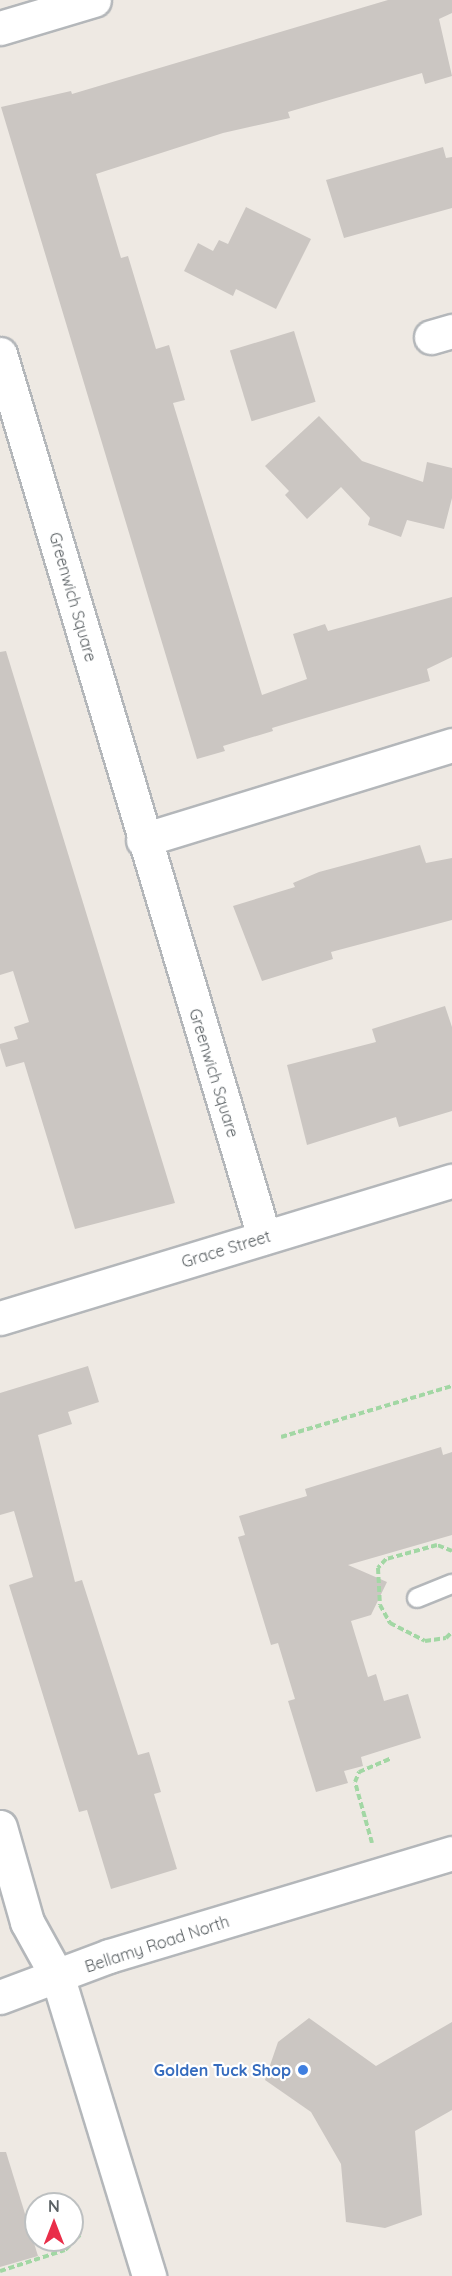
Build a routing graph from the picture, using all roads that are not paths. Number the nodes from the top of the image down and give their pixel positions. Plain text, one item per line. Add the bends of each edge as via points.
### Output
1 (94, 0) edge
2 (0, 28) edge
3 (0, 354) edge
4 (452, 745) edge
5 (143, 840) junction
6 (452, 1181) edge
7 (264, 1237) junction
8 (0, 1318) edge
9 (452, 1584) edge
10 (417, 1598) dead end
11 (0, 1827) edge
12 (452, 1853) edge
13 (58, 1978) junction
14 (0, 1997) edge
15 (149, 2276) edge

1 - 2 street
3 - 5 street, Greenwich Square
4 - 5 street
5 - 7 street, Greenwich Square
6 - 7 street, Grace Street
7 - 8 street, Grace Street
9 - 10 lane
11 - 13 street via 27,1922
12 - 13 street, Bellamy Road North via 109,1956
13 - 14 street, Bellamy Road North
13 - 15 street

